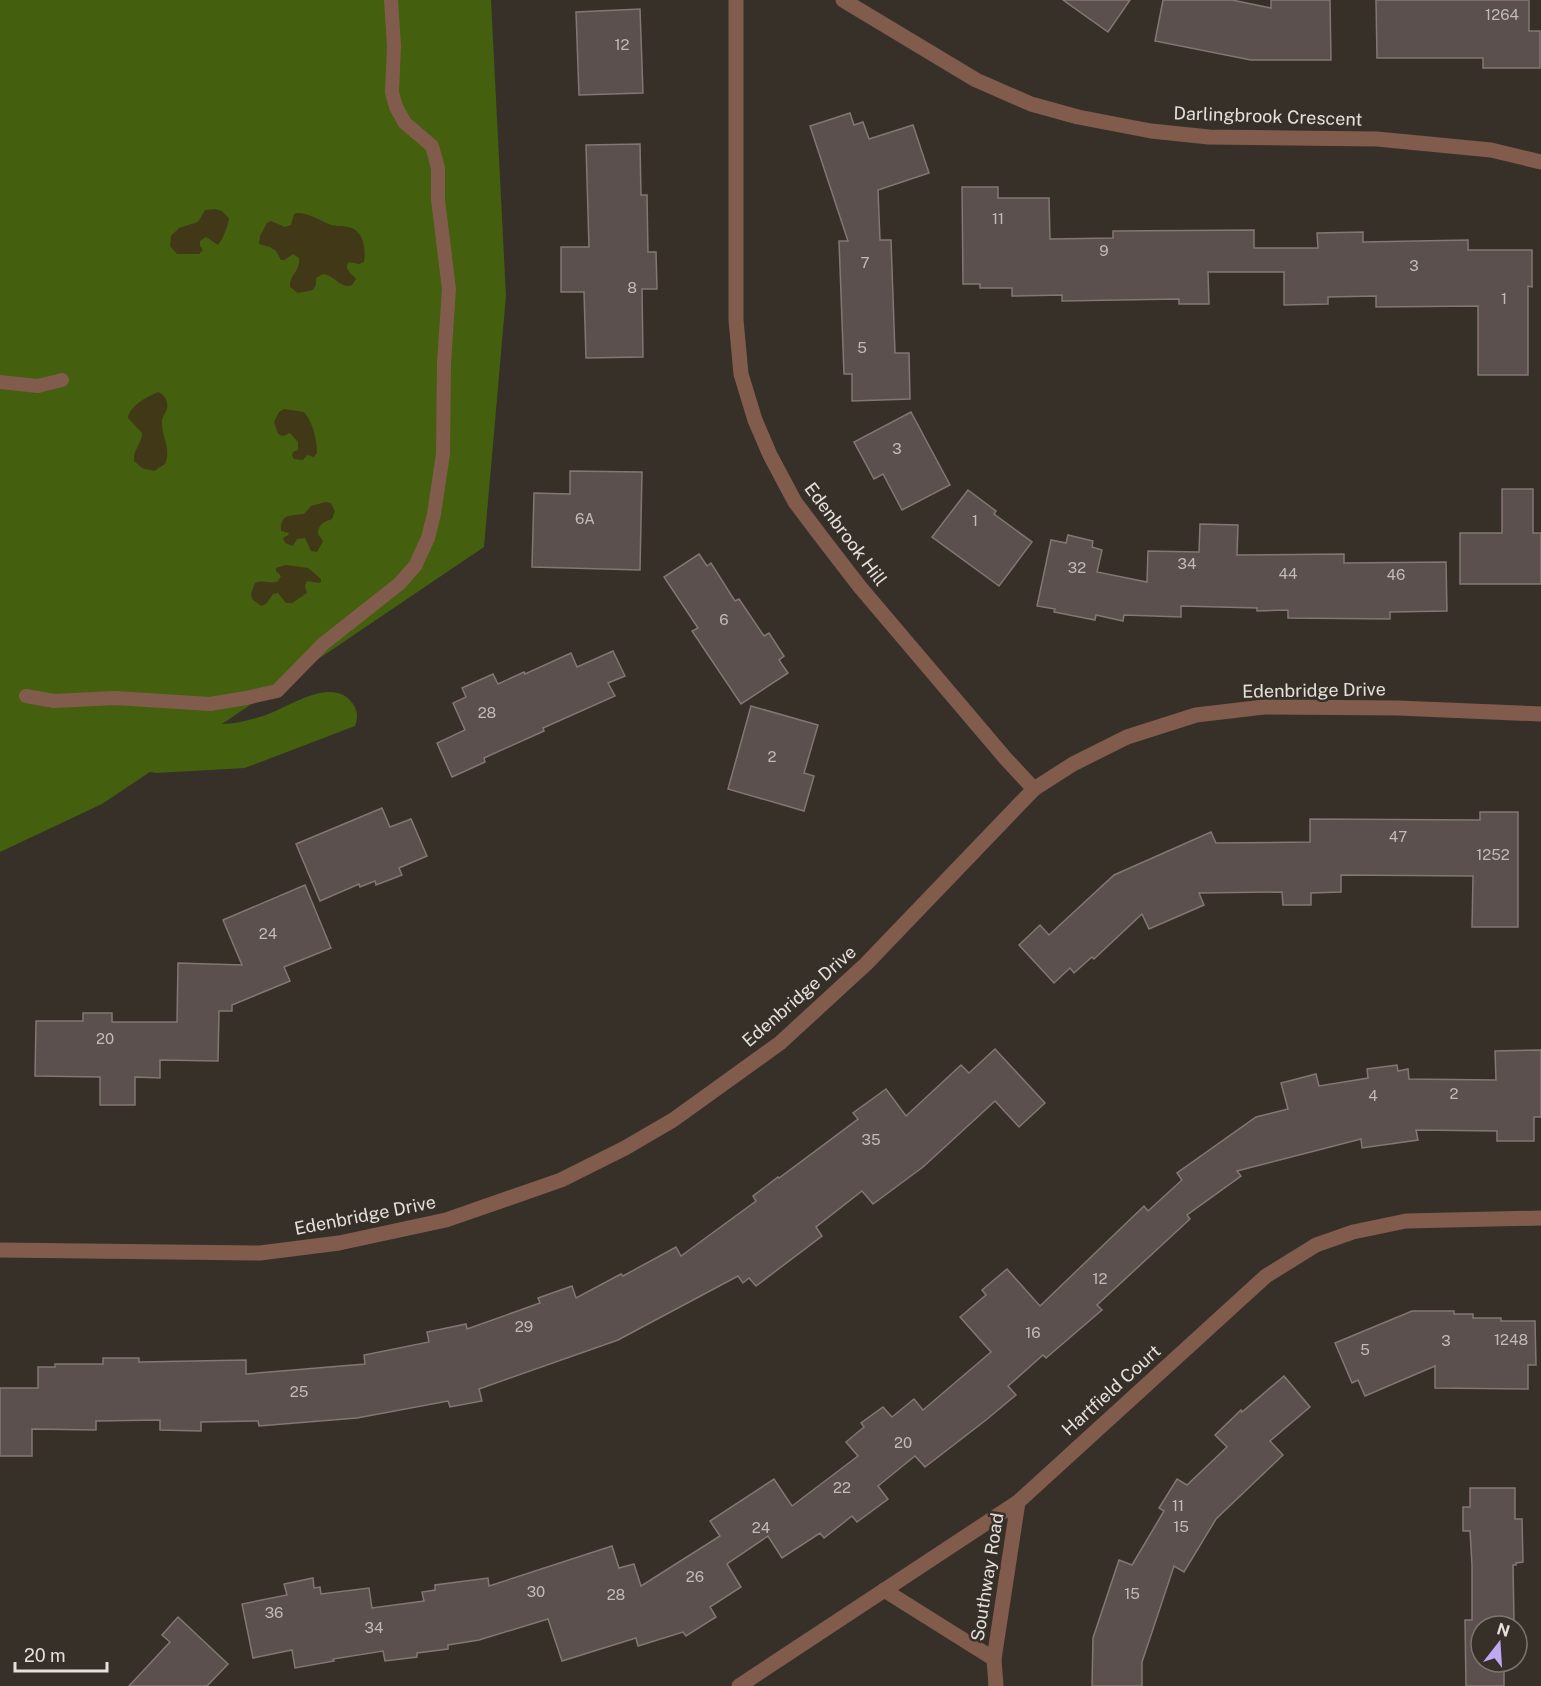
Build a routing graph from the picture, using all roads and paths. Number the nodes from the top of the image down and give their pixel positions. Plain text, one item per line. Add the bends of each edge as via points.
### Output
1 (391, 0) edge
2 (736, 0) edge
3 (843, 0) edge
4 (1541, 162) edge
5 (62, 380) dead end
6 (0, 382) edge
7 (26, 696) dead end
8 (1541, 714) edge
9 (1034, 789) junction
10 (1541, 1218) edge
11 (0, 1250) edge
12 (1018, 1502) junction
13 (884, 1590) junction
14 (994, 1659) junction
15 (739, 1686) edge
16 (996, 1686) edge

1 - 7 lane via 392,92 405,123 432,146 438,168 449,289 443,454 430,530 415,567 323,644 277,691 210,704 115,698 54,701
2 - 9 street, Edenbrook Hill via 736,320 741,374 754,420 807,519 867,596
3 - 4 street, Darlingbrook Crescent via 976,80 1031,104 1078,117 1209,137 1377,139 1491,150
5 - 6 lane via 38,386
8 - 9 street, Edenbridge Drive via 1264,707 1196,715 1127,737
9 - 11 street, Edenbridge Drive via 866,964 780,1043 673,1120 561,1180 446,1220 339,1243 260,1253
10 - 12 street, Hartfield Court via 1406,1221 1353,1232 1316,1245 1266,1276
12 - 13 street, Hartfield Court
12 - 14 street, Southway Road
13 - 14 street, Southway Road
13 - 15 street, Hartfield Court
14 - 16 street, Southway Road

